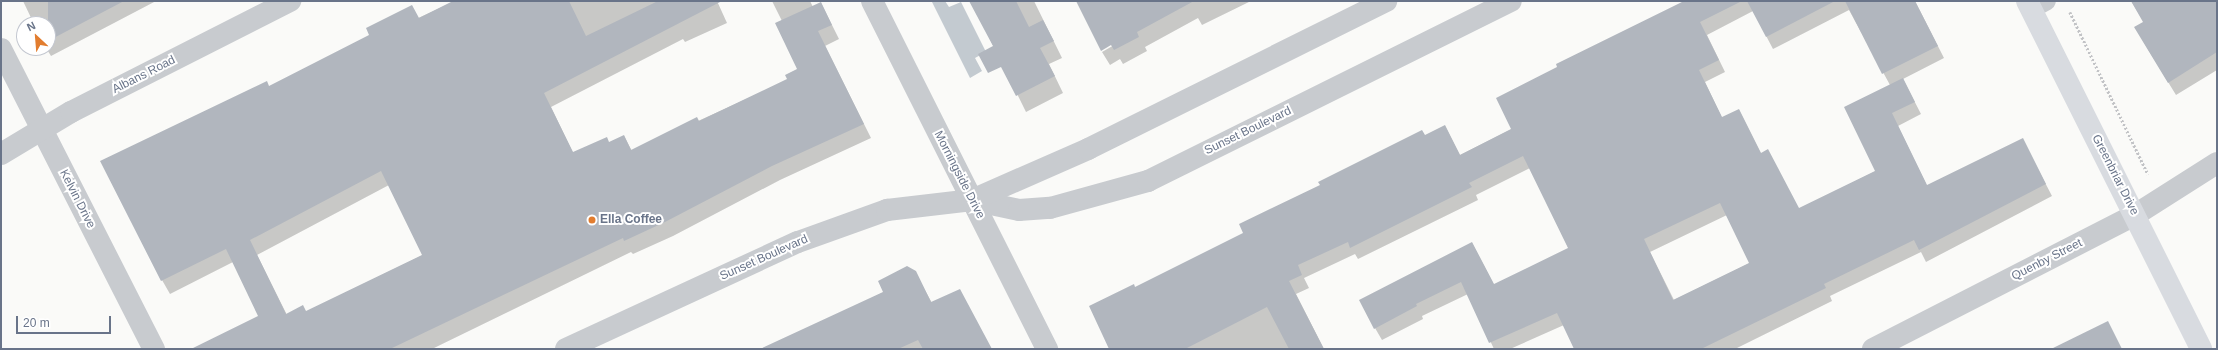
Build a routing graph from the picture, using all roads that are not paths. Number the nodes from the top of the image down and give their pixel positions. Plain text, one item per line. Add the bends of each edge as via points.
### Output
1 (290, 1) edge
2 (872, 1) edge
3 (1386, 1) edge
4 (1511, 1) edge
5 (2035, 4) edge
6 (1, 48) edge
7 (42, 130) junction
8 (1, 154) edge
9 (2217, 163) edge
10 (972, 200) junction
11 (2135, 215) junction
12 (154, 349) edge
13 (566, 349) edge
14 (1047, 349) edge
15 (1873, 349) edge
16 (2201, 349) edge

1 - 7 street, Albans Road via 71,112
2 - 10 street, Morningside Drive
3 - 10 street, Sunset Boulevard via 1088,149
4 - 10 street, Sunset Boulevard via 1148,181 1050,208 1019,210
5 - 11 main road, Greenbriar Drive
6 - 7 street, Kelvin Drive
7 - 8 street, Albans Road
7 - 12 street, Kelvin Drive
9 - 11 street, Quenby Street
10 - 13 street, Sunset Boulevard via 887,210 798,242
10 - 14 street, Morningside Drive
11 - 15 street, Quenby Street
11 - 16 main road, Greenbriar Drive

